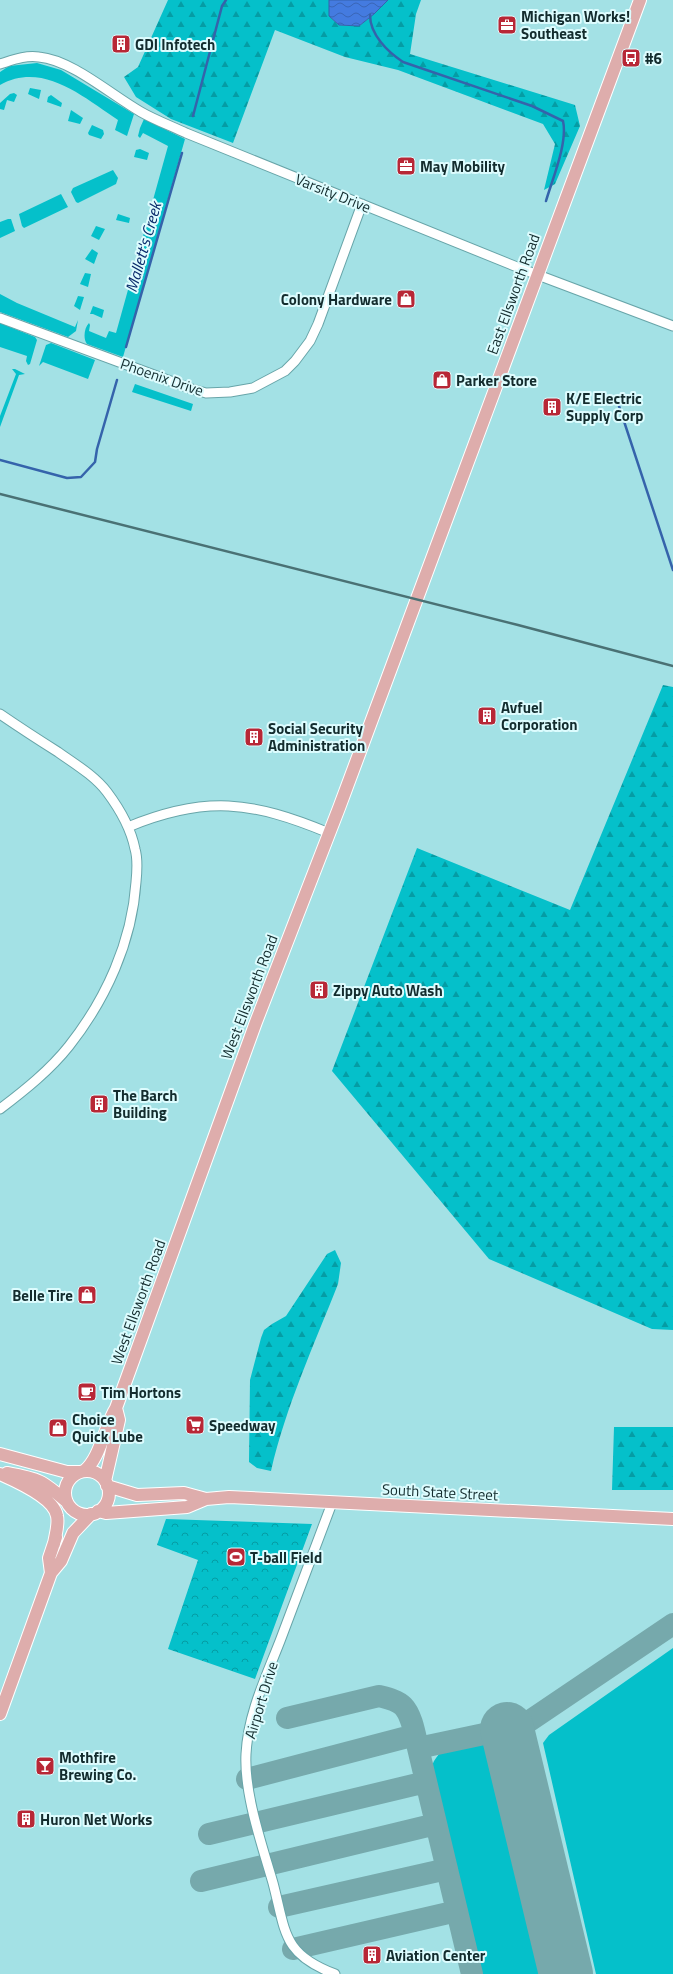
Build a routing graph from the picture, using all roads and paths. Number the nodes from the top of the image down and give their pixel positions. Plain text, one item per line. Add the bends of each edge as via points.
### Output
1 (640, 0) edge
2 (0, 64) edge
3 (362, 204) junction
4 (537, 275) junction
5 (0, 318) edge
6 (673, 326) edge
7 (416, 599) joint
8 (0, 714) edge
9 (128, 827) junction
10 (329, 833) junction
11 (0, 1109) edge
12 (116, 1408) junction
13 (5, 1456) edge
14 (0, 1466) edge
15 (81, 1472) junction
16 (0, 1473) edge
17 (106, 1484) junction
18 (206, 1499) junction
19 (332, 1502) junction
20 (68, 1504) junction
21 (95, 1513) junction
22 (673, 1519) edge
23 (54, 1544) junction
24 (51, 1573) junction
25 (0, 1714) edge
26 (335, 1974) edge

1 - 4 main road, East Ellsworth Road
2 - 3 street, Varsity Drive via 21,57 50,59 72,68 142,112
3 - 4 street, Varsity Drive
3 - 5 street, Phoenix Drive via 310,341 285,371 253,388 206,393
4 - 6 street, Varsity Drive
4 - 7 main road, East Ellsworth Road
7 - 10 main road, West Ellsworth Road
8 - 9 street via 94,779 116,805
9 - 10 street via 172,811 209,805 233,805 279,814
9 - 11 street via 136,849 135,895 131,921 116,967 97,1005 69,1047 45,1072
10 - 12 main road, West Ellsworth Road via 260,1013
12 - 15 main road, West Ellsworth Road via 98,1452
12 - 17 main road, West Ellsworth Road via 119,1420
13 - 14 main road via 7,1467
13 - 15 main road via 67,1472
15 - 17 main road via 97,1473
15 - 20 main road via 69,1479 66,1484
16 - 20 main road via 42,1481
16 - 23 main road via 27,1487 53,1507 58,1518
17 - 18 main road, South State Street via 137,1495 184,1493
17 - 21 main road via 108,1498 104,1506
18 - 19 main road, South State Street via 230,1497
18 - 21 main road, South State Street via 187,1507
19 - 22 main road, South State Street
19 - 26 street, Airport Drive via 258,1696 248,1733 246,1755 256,1823 285,1931 293,1949 318,1968
20 - 21 main road via 81,1514
20 - 23 main road
21 - 24 main road via 73,1533 61,1561
23 - 24 main road via 49,1558
24 - 25 main road

